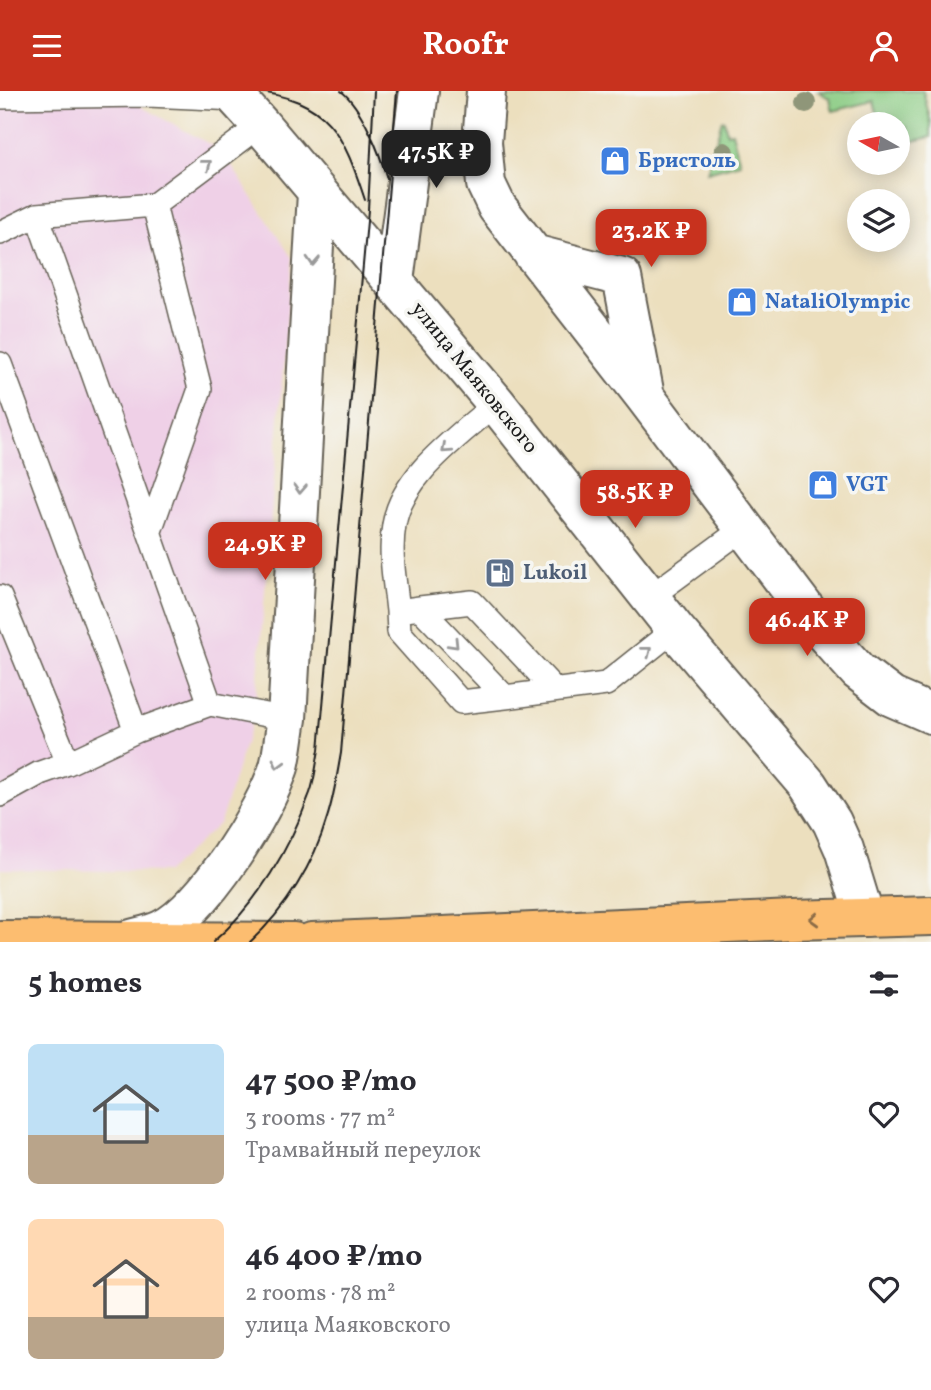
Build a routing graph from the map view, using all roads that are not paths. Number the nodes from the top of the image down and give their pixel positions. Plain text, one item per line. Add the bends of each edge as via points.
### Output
1 (419, 91) edge
2 (486, 91) edge
3 (0, 97) edge
4 (242, 105) edge
5 (317, 193) junction
6 (154, 205) junction
7 (37, 215) junction
8 (0, 233) edge
9 (533, 254) junction
10 (394, 281) junction
11 (0, 364) edge
12 (645, 397) junction
13 (496, 403) junction
14 (744, 528) junction
15 (150, 531) junction
16 (0, 597) edge
17 (650, 597) junction
18 (409, 609) junction
19 (675, 629) junction
20 (555, 690) junction
21 (505, 697) junction
22 (210, 704) junction
23 (931, 714) edge
24 (287, 719) junction
25 (136, 731) junction
26 (68, 764) junction
27 (0, 795) edge
28 (931, 916) edge
29 (865, 918) junction
30 (0, 940) edge
31 (125, 941) edge
32 (294, 942) edge
33 (312, 942) edge

1 - 10 street
2 - 9 street via 482,142 486,184 497,207
3 - 4 lane via 148,95
4 - 5 street, улица Маяковского
6 -> 4 lane
5 - 10 street, улица Маяковского
5 -> 24 street
6 - 7 lane
6 - 15 lane via 200,389
7 - 8 lane
7 - 15 lane
9 - 12 street
9 - 12 street via 622,277
10 - 13 street, улица Маяковского
11 - 25 lane
12 - 14 street
13 - 17 street, улица Маяковского
13 -> 18 lane via 417,474 405,495 394,523 392,552
14 - 17 lane
14 - 23 street via 858,671 892,697
15 - 22 lane
16 - 26 lane
17 - 19 street, улица Маяковского
18 - 20 lane via 472,602
18 -> 21 lane
18 - 21 lane via 399,632 461,702
20 -> 19 lane via 606,684
19 - 29 street, улица Маяковского via 807,785 832,823
20 - 21 lane
22 - 24 lane
22 - 25 lane
24 -> 31 street via 279,766 256,819 209,886 162,929
25 - 26 lane
26 - 27 lane
28 - 29 main road
29 -> 33 main road
30 - 31 main road
31 - 32 main road

